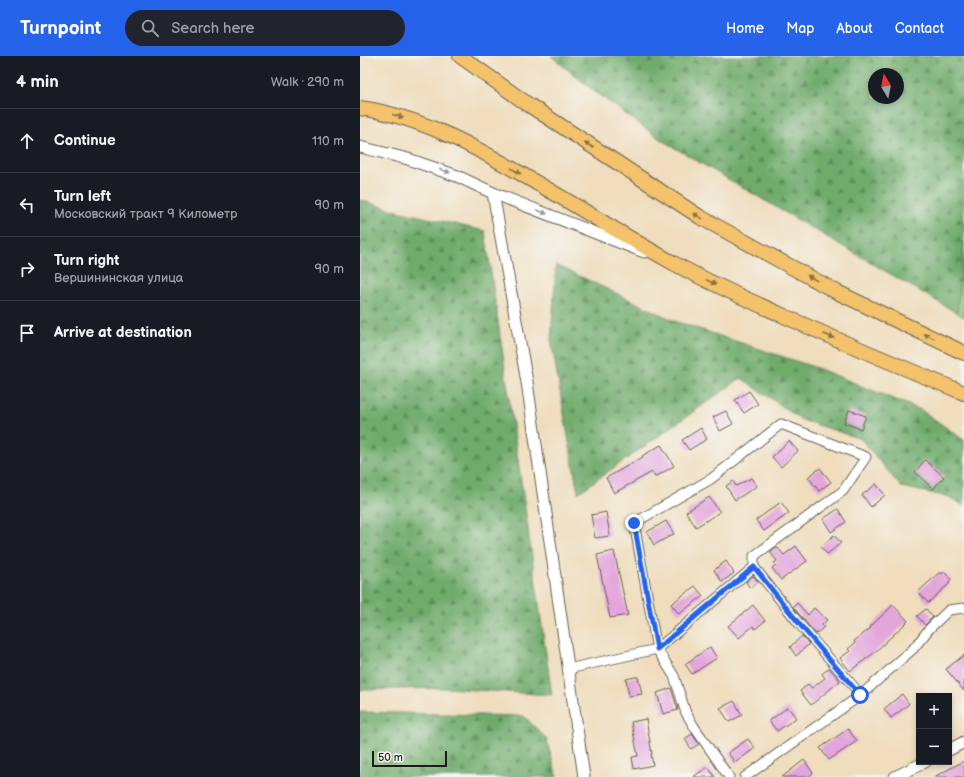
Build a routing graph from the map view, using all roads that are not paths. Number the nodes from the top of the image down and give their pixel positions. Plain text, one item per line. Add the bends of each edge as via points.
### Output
1 (463, 58) edge
2 (360, 108) edge
3 (360, 147) edge
4 (493, 193) junction
5 (676, 264) junction
6 (964, 353) edge
7 (964, 393) edge
8 (754, 567) junction
9 (964, 608) edge
10 (657, 649) junction
11 (568, 670) junction
12 (860, 695) junction
13 (964, 742) edge
14 (952, 748) edge
15 (919, 765) edge
16 (584, 777) edge
17 (729, 777) edge
18 (745, 777) edge
19 (895, 777) edge

6 -> 1 main road via 837,292 700,217 526,103
2 -> 5 main road via 407,118 483,152
3 -> 4 street via 422,163
4 -> 5 street
4 - 11 street via 527,382
5 -> 7 main road via 749,301
8 - 10 street
8 - 10 street via 754,556 843,491 866,457 781,424 711,478 634,523
8 - 12 street
9 - 12 street via 949,610 913,649
10 - 11 street
10 - 17 street via 674,676 686,714
11 - 16 street
12 - 18 street
13 - 14 street
15 - 19 street

